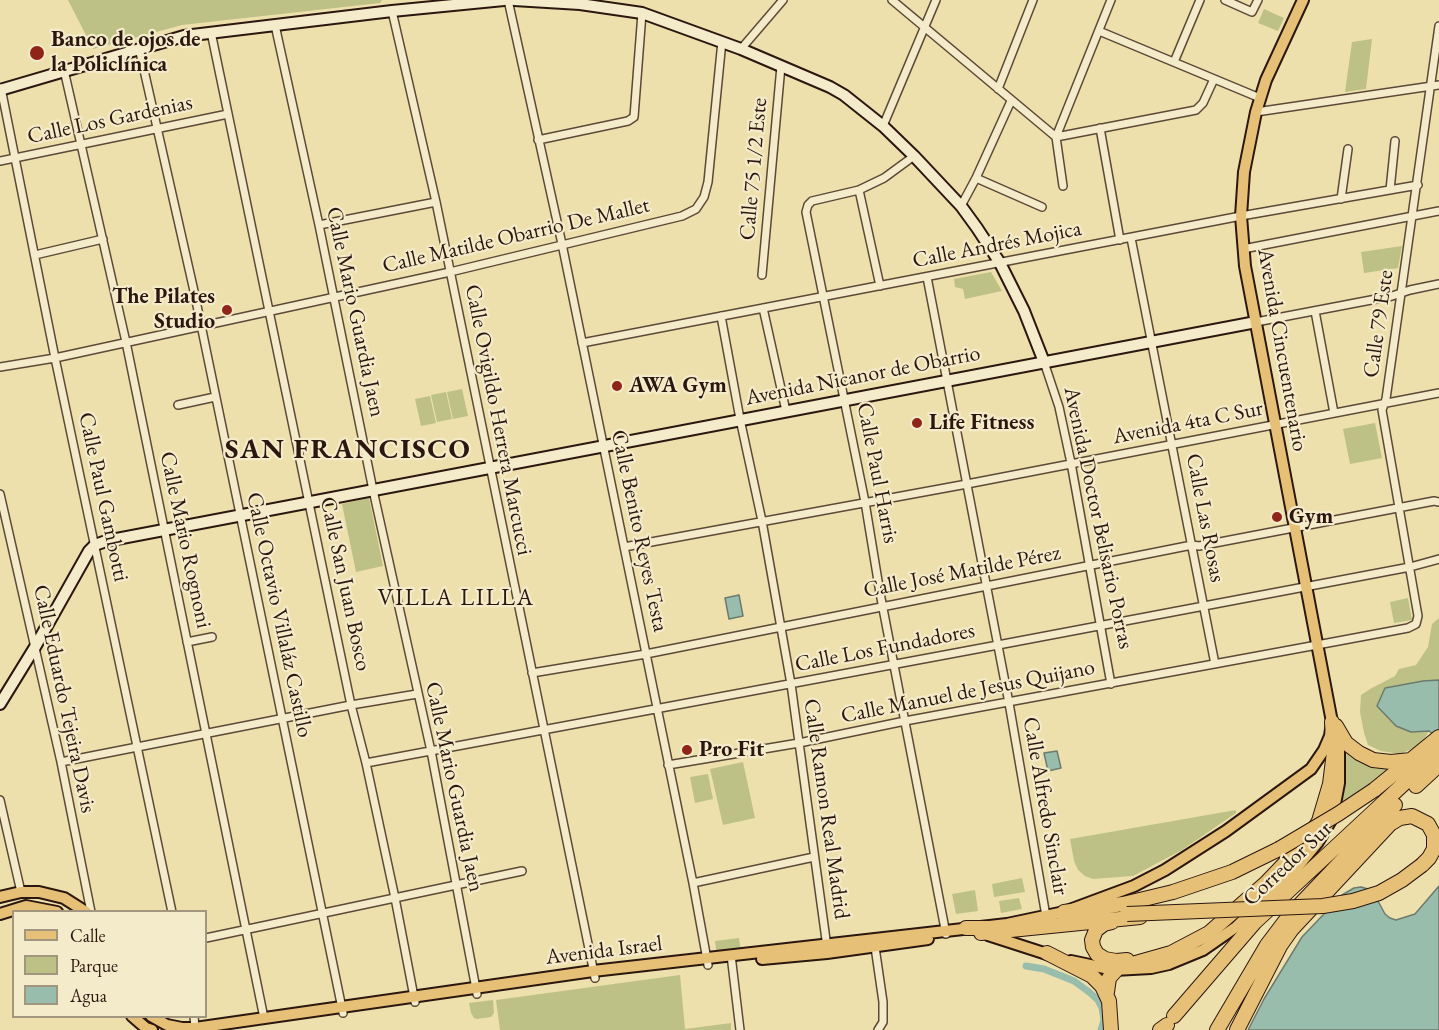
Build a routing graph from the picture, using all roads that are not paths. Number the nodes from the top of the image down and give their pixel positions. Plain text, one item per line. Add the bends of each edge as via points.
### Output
1 (506, 0) edge
2 (514, 0) edge
3 (783, 0) edge
4 (892, 0) edge
5 (936, 0) edge
6 (1033, 0) edge
7 (1111, 0) edge
8 (1200, 0) edge
9 (1225, 0) edge
10 (1258, 0) edge
11 (1303, 0) edge
12 (581, 2) edge
13 (392, 11) junction
14 (642, 13) junction
15 (275, 25) junction
16 (1439, 26) edge
17 (924, 28) junction
18 (1099, 31) junction
19 (211, 32) junction
20 (722, 41) junction
21 (140, 48) junction
22 (741, 49) junction
23 (1174, 62) junction
24 (781, 66) junction
25 (64, 70) junction
26 (1214, 79) junction
27 (1436, 85) edge
28 (0, 88) edge
29 (998, 89) junction
30 (1260, 98) junction
31 (1011, 101) junction
32 (1256, 112) junction
33 (228, 114) junction
34 (883, 126) junction
35 (158, 128) junction
36 (1100, 128) junction
37 (1056, 137) junction
38 (538, 140) junction
39 (1395, 141) dead end
40 (81, 143) junction
41 (1348, 148) dead end
42 (914, 156) junction
43 (14, 158) junction
44 (0, 161) edge
45 (976, 178) junction
46 (1418, 185) junction
47 (1063, 186) dead end
48 (859, 190) junction
49 (1390, 190) junction
50 (1341, 199) junction
51 (436, 201) junction
52 (961, 206) junction
53 (1042, 207) dead end
54 (1439, 211) edge
55 (1413, 215) junction
56 (1241, 216) junction
57 (319, 225) junction
58 (1131, 238) junction
59 (103, 239) junction
60 (1120, 240) junction
61 (562, 244) junction
62 (1243, 249) junction
63 (35, 255) junction
64 (1000, 263) junction
65 (450, 272) junction
66 (762, 275) dead end
67 (927, 277) junction
68 (1439, 284) edge
69 (880, 286) junction
70 (1401, 293) junction
71 (334, 297) junction
72 (824, 297) junction
73 (763, 308) junction
74 (270, 311) junction
75 (1315, 311) junction
76 (722, 316) junction
77 (1256, 322) junction
78 (201, 327) junction
79 (126, 342) junction
80 (1151, 342) junction
81 (582, 343) junction
82 (55, 358) junction
83 (1044, 362) junction
84 (0, 367) edge
85 (947, 381) junction
86 (1439, 393) edge
87 (215, 397) junction
88 (845, 400) junction
89 (1383, 404) junction
90 (178, 405) dead end
91 (786, 411) junction
92 (1334, 413) junction
93 (740, 419) junction
94 (1275, 424) junction
95 (1172, 444) junction
96 (603, 445) junction
97 (1071, 463) junction
98 (489, 468) junction
99 (967, 484) junction
100 (373, 490) junction
101 (0, 494) edge
102 (309, 502) junction
103 (866, 502) junction
104 (1439, 502) edge
105 (1399, 508) junction
106 (239, 514) junction
107 (762, 521) junction
108 (164, 529) junction
109 (1294, 529) junction
110 (95, 545) junction
111 (1192, 545) junction
112 (624, 547) junction
113 (1439, 559) edge
114 (1090, 565) junction
115 (1410, 567) junction
116 (1306, 586) junction
117 (987, 587) junction
118 (1203, 605) junction
119 (883, 606) junction
120 (1416, 624) joint
121 (1101, 625) junction
122 (780, 626) junction
123 (212, 637) dead end
124 (187, 642) junction
125 (998, 645) junction
126 (1317, 645) junction
127 (35, 647) junction
128 (646, 654) junction
129 (895, 664) junction
130 (1215, 664) junction
131 (532, 673) junction
132 (791, 684) junction
133 (1111, 684) junction
134 (417, 694) junction
135 (1009, 703) junction
136 (0, 704) edge
137 (351, 705) junction
138 (657, 708) junction
139 (283, 719) junction
140 (1333, 720) junction
141 (905, 721) junction
142 (543, 730) junction
143 (207, 735) junction
144 (799, 743) junction
145 (1437, 743) edge
146 (138, 748) junction
147 (430, 751) junction
148 (1412, 760) junction
149 (61, 762) junction
150 (366, 764) junction
151 (668, 765) junction
152 (1439, 765) edge
153 (0, 800) edge
154 (814, 857) junction
155 (1439, 858) edge
156 (1423, 868) junction
157 (522, 871) dead end
158 (693, 883) junction
159 (456, 886) junction
160 (21, 892) junction
161 (0, 897) edge
162 (395, 898) junction
163 (13, 910) edge
164 (47, 910) edge
165 (85, 910) edge
166 (88, 910) edge
167 (172, 910) edge
168 (1064, 912) junction
169 (323, 914) junction
170 (1046, 916) junction
171 (1131, 916) junction
172 (966, 928) junction
173 (246, 929) junction
174 (946, 933) junction
175 (981, 933) junction
176 (207, 938) edge
177 (875, 947) junction
178 (827, 949) junction
179 (1171, 953) junction
180 (1047, 954) junction
181 (731, 958) junction
182 (707, 962) junction
183 (1114, 970) junction
184 (594, 974) junction
185 (476, 991) junction
186 (1107, 992) junction
187 (415, 999) junction
188 (342, 1010) junction
189 (133, 1018) edge
190 (153, 1018) edge
191 (264, 1018) junction
192 (1167, 1024) edge
193 (194, 1025) edge
194 (152, 1030) edge
195 (229, 1030) edge
196 (740, 1030) edge
197 (878, 1030) edge
198 (1111, 1030) edge
199 (1217, 1030) edge
200 (1237, 1030) edge

1 - 13 main road
1 - 38 street, Calle Benito Reyes Testa
2 - 12 main road, Avenida Doctor Belisario Porras
3 - 22 street
4 - 17 street
5 - 17 street
6 - 29 street
7 - 18 street
8 - 23 street
9 - 10 street via 1252,12
11 - 30 main road, Avenida Cincuentenario
12 - 14 main road, Avenida Doctor Belisario Porras
13 - 15 main road
13 - 51 street, Calle Ovigildo Herrera Marcucci
14 - 20 main road, Avenida Doctor Belisario Porras
14 - 38 street via 634,117
15 - 19 main road
15 - 57 street, Calle Mario Guardia Jaen
16 - 27 street, Calle 79 Este
17 - 29 street
17 - 34 street
18 - 23 street
18 - 37 street
19 - 21 main road
19 - 33 street, Calle San Juan Bosco
20 - 22 main road, Avenida Doctor Belisario Porras
20 - 61 street, Calle Matilde Obarrio De Mallet via 708,182 696,209 682,216
21 - 25 main road
21 - 35 street, Calle Octavio Villaláz Castillo
22 - 24 main road, Avenida Doctor Belisario Porras
23 - 26 street
24 - 34 main road, Avenida Doctor Belisario Porras via 844,95
24 - 66 street, Calle 75 1/2 Este
25 - 28 main road
25 - 40 street, Calle Mario Rognoni
26 - 30 street
26 - 36 street via 1196,110
27 - 32 street
27 - 46 street, Calle 79 Este
28 - 43 street, Calle Paul Gambotti
29 - 31 street
30 - 32 main road, Avenida Cincuentenario
31 - 37 street
31 - 45 street
32 - 56 main road, Avenida Cincuentenario via 1244,172
33 - 35 street, Calle Los Gardenias
33 - 74 street, Calle San Juan Bosco
34 - 42 main road, Avenida Doctor Belisario Porras
35 - 40 street, Calle Los Gardenias
35 - 78 street, Calle Octavio Villaláz Castillo
36 - 37 street
36 - 60 street
37 - 47 street
38 - 61 street, Calle Benito Reyes Testa
39 - 49 street
40 - 43 street, Calle Los Gardenias
40 - 59 street, Calle Mario Rognoni
41 - 50 street
42 - 48 street, Calle Paul Harris
42 - 52 main road, Avenida Doctor Belisario Porras
43 - 44 street, Calle Los Gardenias
43 - 63 street, Calle Paul Gambotti
45 - 52 street
45 - 53 street
46 - 49 street, Calle Andrés Mojica
46 - 55 street, Calle 79 Este
48 - 69 street
48 - 72 street, Calle Paul Harris via 812,201 806,212
49 - 50 street, Calle Andrés Mojica
50 - 56 street, Calle Andrés Mojica
51 - 57 street
51 - 65 street, Calle Ovigildo Herrera Marcucci
52 - 64 main road, Avenida Doctor Belisario Porras
54 - 55 street
55 - 62 street
55 - 70 street, Calle 79 Este
56 - 58 street, Calle Andrés Mojica
56 - 62 main road, Avenida Cincuentenario
57 - 71 street, Calle Mario Guardia Jaen
58 - 60 street, Calle Andrés Mojica
58 - 80 street, Calle Las Rosas
59 - 63 street
59 - 79 street, Calle Mario Rognoni
60 - 64 street, Calle Andrés Mojica
61 - 65 street, Calle Matilde Obarrio De Mallet
61 - 81 street, Calle Benito Reyes Testa
62 - 77 main road, Avenida Cincuentenario
63 - 82 street, Calle Paul Gambotti
64 - 67 street, Calle Andrés Mojica
64 - 83 main road, Avenida Doctor Belisario Porras
65 - 71 street, Calle Matilde Obarrio De Mallet
65 - 98 street, Calle Ovigildo Herrera Marcucci
67 - 69 street, Calle Andrés Mojica
67 - 85 street, Calle Alfredo Sinclair
68 - 70 street
69 - 72 street, Calle Andrés Mojica
70 - 75 street
70 - 89 street, Calle 79 Este
71 - 74 street, Calle Matilde Obarrio De Mallet
71 - 100 street, Calle Mario Guardia Jaen
72 - 73 street, Calle Andrés Mojica
72 - 88 street, Calle Paul Harris
73 - 76 street, Calle Andrés Mojica
73 - 91 street
74 - 78 street, Calle Matilde Obarrio De Mallet
74 - 102 street, Calle San Juan Bosco
75 - 77 street
75 - 92 street
76 - 81 street, Calle Andrés Mojica
76 - 93 street, Calle Ramon Real Madrid
77 - 80 main road, Avenida Nicanor de Obarrio
77 - 94 main road, Avenida Cincuentenario
78 - 79 street, Calle Matilde Obarrio De Mallet
78 - 87 street, Calle Octavio Villaláz Castillo
79 - 82 street, Calle Matilde Obarrio De Mallet
79 - 108 street, Calle Mario Rognoni
80 - 83 main road, Avenida Nicanor de Obarrio
80 - 95 street, Calle Las Rosas
81 - 96 street, Calle Benito Reyes Testa
82 - 84 street, Calle Matilde Obarrio De Mallet
82 - 110 street, Calle Paul Gambotti
83 - 85 main road, Avenida Nicanor de Obarrio
83 - 97 street, Avenida Doctor Belisario Porras
85 - 88 main road, Avenida Nicanor de Obarrio
85 - 99 street, Calle Alfredo Sinclair
86 - 89 street, Avenida 4ta C Sur
87 - 90 street
87 - 106 street, Calle Octavio Villaláz Castillo
88 - 91 main road, Avenida Nicanor de Obarrio
88 - 103 street, Calle Paul Harris
89 - 92 street, Avenida 4ta C Sur
89 - 105 street, Calle 79 Este
91 - 93 main road, Avenida Nicanor de Obarrio
92 - 94 street, Avenida 4ta C Sur
93 - 96 main road, Avenida Nicanor de Obarrio
93 - 107 street, Calle Ramon Real Madrid
94 - 95 street, Avenida 4ta C Sur
94 - 109 main road, Avenida Cincuentenario
95 - 97 street, Avenida 4ta C Sur
95 - 111 street, Calle Las Rosas
96 - 98 main road, Avenida Nicanor de Obarrio
96 - 112 street, Calle Benito Reyes Testa
97 - 99 street, Avenida 4ta C Sur
97 - 114 street, Avenida Doctor Belisario Porras
98 - 100 main road, Avenida Nicanor de Obarrio
98 - 131 street, Calle Ovigildo Herrera Marcucci
99 - 103 street, Avenida 4ta C Sur
99 - 117 street, Calle Alfredo Sinclair
100 - 102 main road, Avenida Nicanor de Obarrio
100 - 134 street, Calle Mario Guardia Jaen
101 - 127 street, Calle Eduardo Tejeira Davis
102 - 106 main road, Avenida Nicanor de Obarrio
102 - 137 street, Calle San Juan Bosco
103 - 107 street, Avenida 4ta C Sur
103 - 119 street, Calle Paul Harris
104 - 105 street, Calle José Matilde Pérez
105 - 109 street, Calle José Matilde Pérez
105 - 115 street, Calle 79 Este
106 - 108 main road, Avenida Nicanor de Obarrio
106 - 139 street, Calle Octavio Villaláz Castillo
107 - 112 street, Avenida 4ta C Sur
107 - 122 street, Calle Ramon Real Madrid
108 - 110 main road, Avenida Nicanor de Obarrio
108 - 124 street, Calle Mario Rognoni
109 - 111 street, Calle José Matilde Pérez
109 - 116 main road, Avenida Cincuentenario
110 - 127 main road
110 - 146 street, Calle Paul Gambotti
111 - 114 street, Calle José Matilde Pérez
111 - 118 street, Calle Las Rosas
112 - 128 street, Calle Benito Reyes Testa
113 - 115 street, Calle Los Fundadores
114 - 117 street, Calle José Matilde Pérez
114 - 121 street, Avenida Doctor Belisario Porras
115 - 116 street, Calle Los Fundadores
115 - 120 street, Calle 79 Este
116 - 118 street, Calle Los Fundadores
116 - 126 main road, Avenida Cincuentenario
117 - 119 street, Calle José Matilde Pérez
117 - 125 street, Calle Alfredo Sinclair
118 - 121 street, Calle Los Fundadores
118 - 130 street, Calle Las Rosas
119 - 122 street, Calle José Matilde Pérez
119 - 129 street, Calle Paul Harris
120 - 126 street, Calle Manuel de Jesus Quijano
121 - 125 street, Calle Los Fundadores
121 - 133 street, Avenida Doctor Belisario Porras
122 - 128 street, Calle José Matilde Pérez
122 - 132 street, Calle Ramon Real Madrid
123 - 124 street
124 - 143 street, Calle Mario Rognoni
125 - 129 street, Calle Los Fundadores
125 - 135 street, Calle Alfredo Sinclair
126 - 130 street, Calle Manuel de Jesus Quijano
126 - 140 main road, Avenida Cincuentenario
127 - 136 main road
127 - 149 street, Calle Eduardo Tejeira Davis
128 - 131 street, Calle José Matilde Pérez
128 - 138 street, Calle Benito Reyes Testa
129 - 132 street, Calle Los Fundadores
129 - 141 street, Calle Paul Harris
130 - 133 street, Calle Manuel de Jesus Quijano
131 - 142 street, Calle Ovigildo Herrera Marcucci
132 - 138 street, Calle Los Fundadores
132 - 144 street, Calle Ramon Real Madrid
133 - 135 street, Calle Manuel de Jesus Quijano
134 - 137 street
134 - 147 street, Calle Mario Guardia Jaen
135 - 141 street, Calle Manuel de Jesus Quijano
135 - 170 street, Calle Alfredo Sinclair
137 - 139 street
137 - 150 street, Calle San Juan Bosco
138 - 142 street, Calle Los Fundadores
138 - 151 street, Calle Benito Reyes Testa
139 - 143 street
139 - 169 street, Calle Octavio Villaláz Castillo
140 - 148 highway via 1343,739 1359,753 1373,760
140 - 168 main road, Avenida Cincuentenario via 1324,750 1311,769 1235,825 1166,870
140 - 179 highway via 1330,784 1319,821 1309,838 1219,925
140 - 183 main road, Avenida Cincuentenario via 1340,762 1335,804 1330,822 1306,858 1236,927 1203,950 1169,964
141 - 144 street, Calle Manuel de Jesus Quijano
141 - 174 street, Calle Paul Harris
142 - 147 street, Calle Los Fundadores
142 - 184 street, Calle Ovigildo Herrera Marcucci
143 - 146 street
143 - 173 street, Calle Mario Rognoni
144 - 151 street, Calle Manuel de Jesus Quijano
144 - 154 street, Calle Ramon Real Madrid
145 - 148 highway
145 - 192 highway, Corredor Sur via 1255,922
146 - 149 street
146 - 167 street, Calle Paul Gambotti
147 - 150 street, Calle Los Fundadores
147 - 159 street, Calle Mario Guardia Jaen
148 - 168 highway, bridge via 1338,814 1232,872 1123,904
149 - 166 street, Calle Eduardo Tejeira Davis
150 - 162 street, Calle San Juan Bosco
151 - 158 street, Calle Benito Reyes Testa
152 - 199 highway, Corredor Sur via 1392,808 1289,916
153 - 160 street
154 - 158 street
154 - 178 street, Calle Ramon Real Madrid
155 - 156 highway
156 - 171 highway, bridge via 1410,882 1380,898 1344,909
156 - 200 highway via 1434,849 1432,829 1418,818 1400,818 1379,835 1292,929
157 - 159 street
158 - 182 street, Calle Benito Reyes Testa
159 - 162 street
159 - 185 street, Calle Mario Guardia Jaen
160 - 161 main road
160 - 165 main road via 64,898
162 - 169 street
162 - 187 street, Calle San Juan Bosco
163 - 164 main road via 26,906
168 - 170 main road, Avenida Israel
169 - 173 street
169 - 188 street, Calle Octavio Villaláz Castillo
170 - 172 main road, Avenida Israel
171 - 172 highway
171 - 175 highway
171 - 179 highway via 1096,930 1092,944 1099,956 1120,961
172 - 174 main road, Avenida Israel
173 - 176 street
173 - 191 street, Calle Mario Rognoni
174 - 175 main road, Avenida Cincuentenario
174 - 177 main road, Avenida Israel
174 - 178 main road, Avenida Israel
175 - 180 main road, Avenida Cincuentenario
177 - 178 main road, Avenida Israel
177 - 197 street via 883,1002 883,1022
178 - 181 main road, Avenida Israel
179 - 183 highway
180 - 183 main road, Avenida Cincuentenario
180 - 186 highway via 1092,976
181 - 182 main road, Avenida Israel
181 - 196 street
182 - 184 main road, Avenida Israel
183 - 186 highway
184 - 185 main road, Avenida Israel
185 - 187 main road, Avenida Israel
186 - 198 highway
187 - 188 main road, Avenida Israel
188 - 191 main road, Avenida Israel
188 - 195 main road, Avenida Israel
189 - 194 main road
190 - 193 main road, Avenida Israel via 182,1028
191 - 193 main road, Avenida Israel

